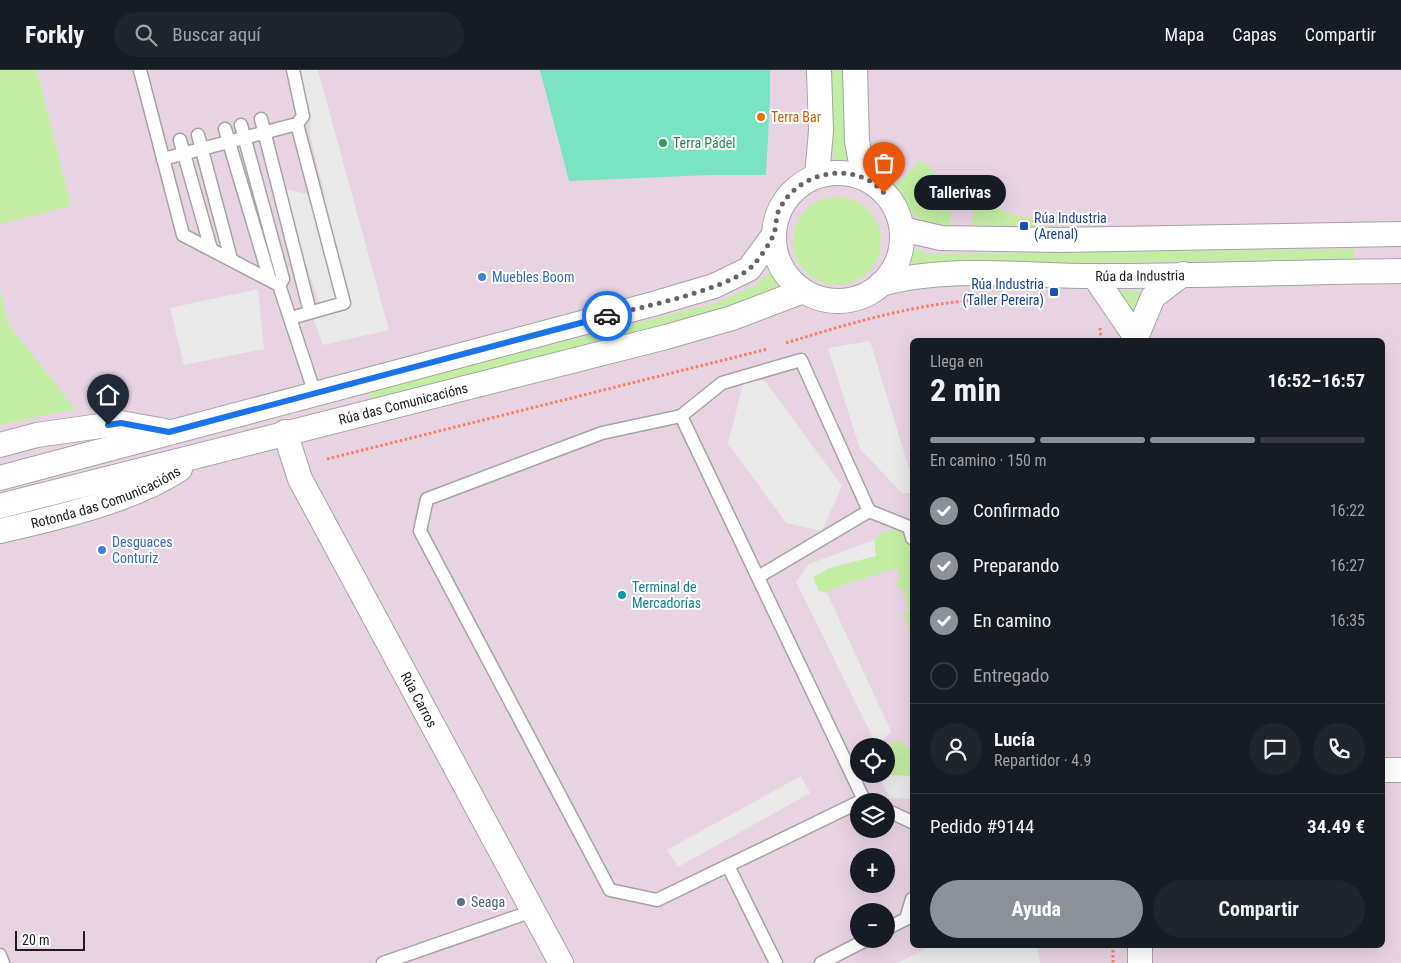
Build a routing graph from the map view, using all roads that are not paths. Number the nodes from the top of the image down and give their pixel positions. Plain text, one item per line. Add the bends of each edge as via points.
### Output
1 (140, 70) edge
2 (293, 70) edge
3 (819, 70) edge
4 (855, 70) edge
5 (261, 119) dead end
6 (297, 124) junction
7 (240, 125) dead end
8 (224, 129) dead end
9 (264, 132) junction
10 (198, 135) dead end
11 (244, 138) junction
12 (180, 140) dead end
13 (228, 142) junction
14 (201, 149) junction
15 (184, 153) junction
16 (163, 159) junction
17 (816, 176) junction
18 (884, 193) junction
19 (902, 229) junction
20 (1401, 234) edge
21 (1370, 235) junction
22 (773, 236) junction
23 (211, 249) junction
24 (231, 259) junction
25 (1370, 271) junction
26 (1401, 271) edge
27 (1183, 274) junction
28 (1094, 276) junction
29 (274, 282) junction
30 (881, 284) junction
31 (803, 291) junction
32 (310, 312) junction
33 (291, 318) junction
34 (1135, 338) edge
35 (315, 394) junction
36 (681, 416) junction
37 (169, 432) junction
38 (285, 432) junction
39 (0, 445) edge
40 (206, 453) junction
41 (0, 478) edge
42 (0, 506) edge
43 (869, 512) junction
44 (0, 531) edge
45 (910, 531) edge
46 (758, 577) junction
47 (1385, 770) edge
48 (1401, 770) edge
49 (859, 793) edge
50 (850, 807) edge
51 (895, 814) edge
52 (910, 821) edge
53 (728, 866) junction
54 (910, 906) edge
55 (533, 911) junction
56 (895, 924) edge
57 (850, 948) edge
58 (1140, 948) edge
59 (0, 955) edge
60 (3, 963) edge
61 (383, 963) edge
62 (561, 963) edge
63 (776, 963) edge
64 (821, 963) edge
65 (1140, 963) edge

1 - 16 lane
2 - 6 lane via 303,116
3 - 17 street via 821,131
4 - 18 street via 857,142 861,162
5 - 9 lane
6 - 9 lane
6 - 32 lane via 344,302
7 - 11 lane
8 - 13 lane
9 - 11 lane
9 - 32 lane
10 - 14 lane
11 - 13 lane
11 - 29 lane via 283,279
12 - 15 lane
13 - 14 lane
13 - 29 lane
14 - 15 lane
14 - 24 lane
15 - 16 lane
15 - 23 lane
16 - 23 lane via 184,234
17 - 18 street via 835,172 853,174 870,181
17 - 22 street via 794,190 779,210
18 - 19 street via 893,203
19 - 21 street via 941,238 1059,240
19 - 30 street via 901,249 894,268
20 - 21 street
21 - 25 street
22 - 31 street via 777,258 787,277
22 - 35 street via 749,269 714,286
23 - 24 lane
24 - 29 lane
25 - 26 street, Rúa da Industria
25 - 27 street, Rúa da Industria
27 - 28 street, Rúa da Industria
27 - 34 street via 1153,297
28 - 30 street, Rúa da Industria via 963,274 901,279
28 - 34 street
29 - 33 lane
30 - 31 street via 863,296 844,301 823,299
31 - 38 street, Rúa das Comunicacións via 732,318 666,337
32 - 33 lane
33 - 35 lane
35 - 37 street
36 - 43 lane via 722,383 801,360
36 - 46 lane
36 - 53 lane via 602,433 427,499 420,531 610,890 657,900
37 - 39 street via 121,423 37,435
37 - 41 street
38 - 40 street, Rúa das Comunicacións
38 - 55 street, Rúa Carros via 300,479
40 - 42 street, Rúa das Comunicacións
40 - 44 street, Rotonda das Comunicacións via 169,477 121,497
43 - 45 lane via 909,527
43 - 46 lane
46 - 49 lane
47 - 48 street
50 - 53 lane
51 - 52 lane
53 - 63 lane
54 - 56 lane via 906,919
55 - 61 lane
55 - 62 street, Rúa Carros
57 - 64 lane
58 - 65 street
59 - 60 lane

